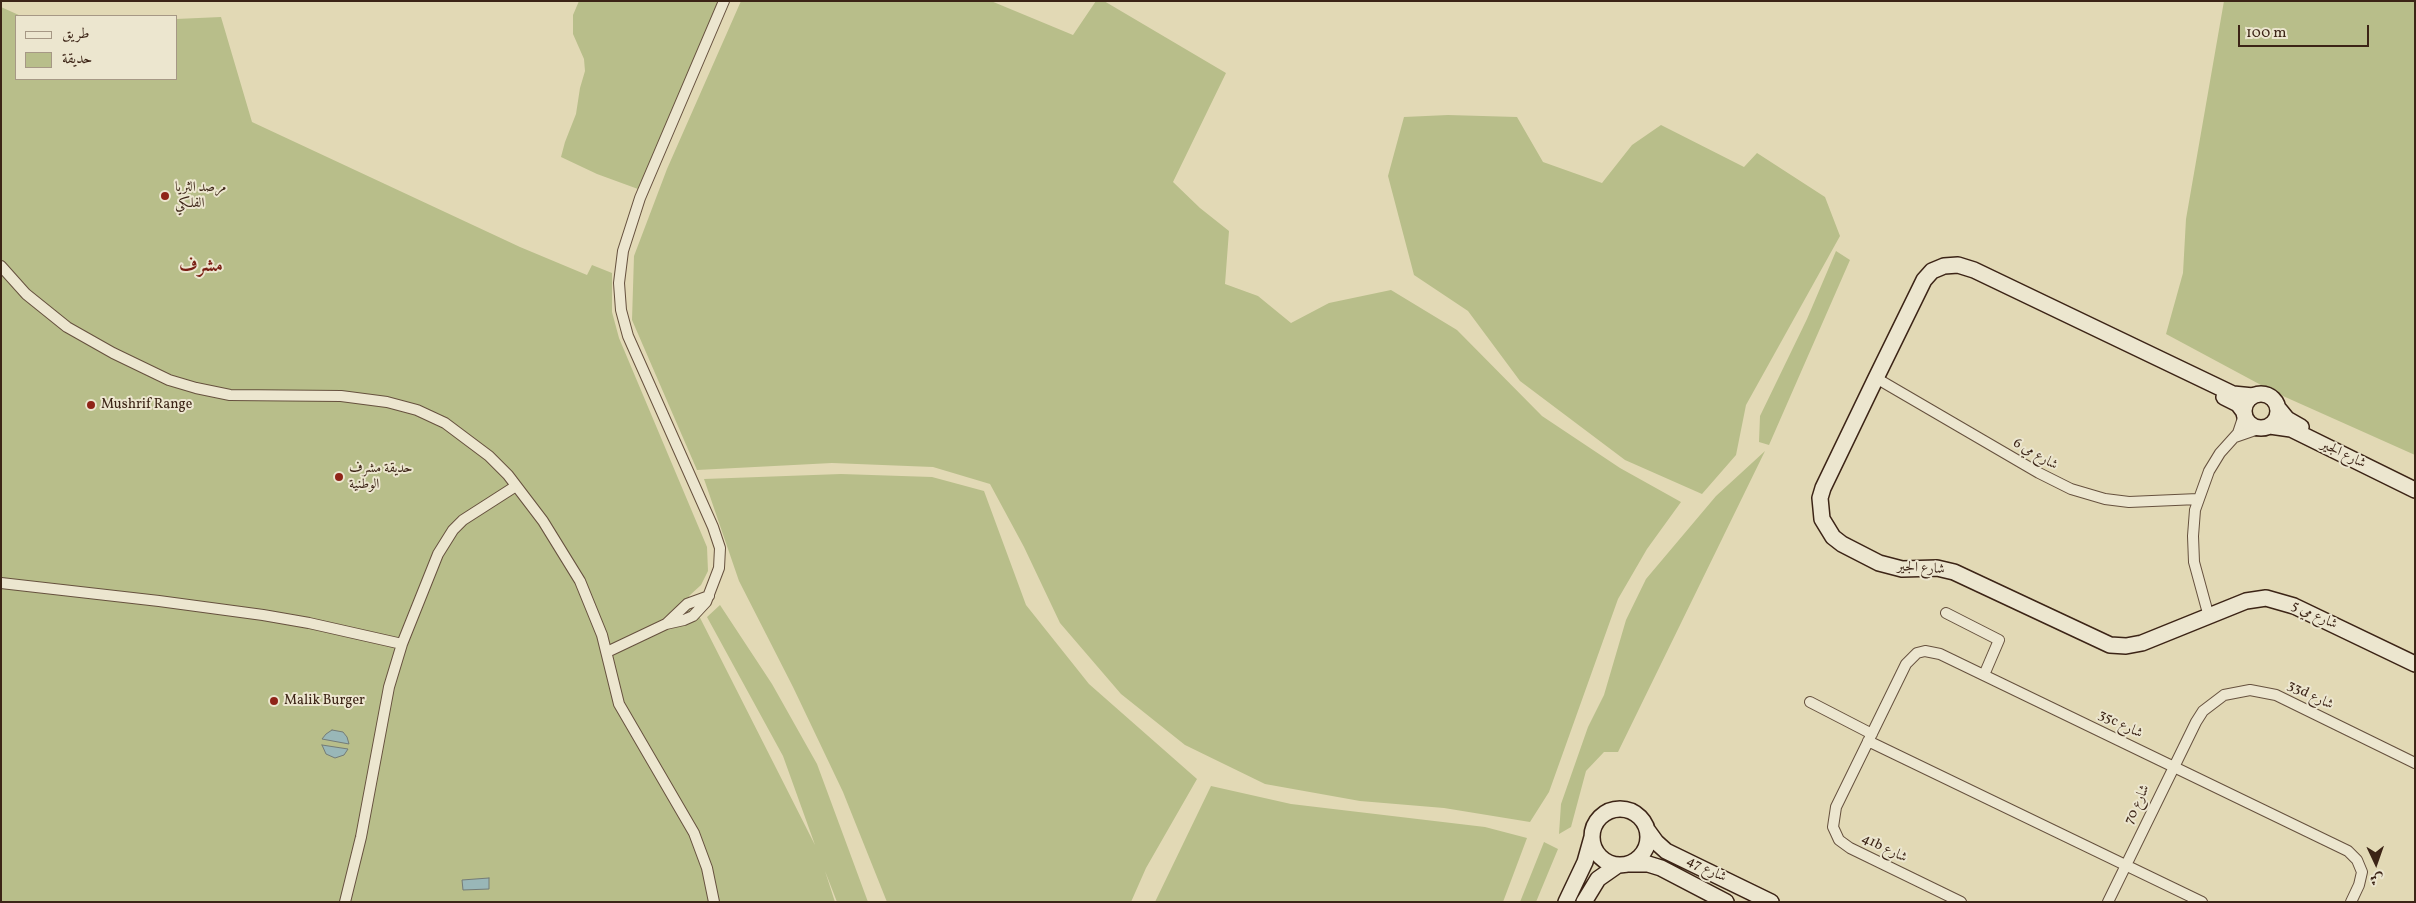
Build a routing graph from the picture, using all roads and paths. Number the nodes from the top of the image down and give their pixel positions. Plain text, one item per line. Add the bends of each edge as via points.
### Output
1 (724, 1) edge
2 (1, 266) edge
3 (1919, 288) junction
4 (1876, 378) junction
5 (2253, 396) junction
6 (2278, 408) junction
7 (2244, 413) junction
8 (2265, 427) junction
9 (2235, 437) junction
10 (2415, 482) edge
11 (516, 486) junction
12 (2415, 490) edge
13 (2198, 499) junction
14 (1, 583) edge
15 (1946, 613) dead end
16 (2209, 616) junction
17 (402, 644) junction
18 (607, 652) junction
19 (2415, 664) edge
20 (1984, 675) junction
21 (1810, 702) dead end
22 (2196, 722) joint
23 (1870, 737) junction
24 (2415, 762) edge
25 (2173, 765) junction
26 (1648, 831) junction
27 (1592, 837) junction
28 (1623, 864) junction
29 (2126, 865) junction
30 (1720, 900) edge
31 (345, 902) edge
32 (714, 902) edge
33 (1566, 902) edge
34 (1584, 902) edge
35 (1771, 902) edge
36 (1961, 902) edge
37 (2108, 902) edge
38 (2202, 902) edge
39 (2351, 902) edge

1 - 18 street via 640,198 623,251 619,283 621,310 628,336 718,541 720,568 709,596 693,616 666,624
2 - 11 street via 26,294 67,327 157,374 196,388 230,395 357,397 402,405 438,420 469,439 499,465
3 - 4 street, شارع الجير
3 - 5 street, شارع الجير via 1938,268 1950,265 1966,267 2233,394
3 - 7 street via 1942,274 1966,274 2235,402
4 - 13 street, شارع مي 6 via 2072,489 2129,502
4 - 16 street, شارع الجير via 1820,498 1822,519 1842,544 1886,566 1937,568 1962,575 2110,645 2142,643
5 - 6 street via 2266,395
5 - 7 street via 2245,404
6 - 8 street via 2276,420
6 - 10 street, شارع الجير via 2293,423
7 - 8 street via 2252,426
7 - 9 street
8 - 9 street
8 - 12 street, شارع الجير via 2291,429
9 - 13 street via 2209,471
11 - 17 street via 472,513 453,530 438,554
11 - 18 street via 572,565
13 - 16 street via 2193,523 2193,556
14 - 17 street via 159,600 291,619
15 - 20 street via 1999,640
16 - 19 street, شارع مي 5 via 2246,601 2276,599
17 - 31 street via 384,708 361,836
18 - 32 street via 622,710 694,833 707,868
20 - 23 street, 35c شارع via 1932,651 1917,653 1906,664
20 - 25 street, 35c شارع
21 - 23 street
22 - 24 street, 33d شارع via 2203,711 2224,695 2237,691 2263,691
22 - 25 street, شارع 70
23 - 29 street
23 - 36 street, 41b شارع via 1834,813 1836,834 1850,848
25 - 29 street, شارع 70
25 - 39 street, 35c شارع via 2353,855 2360,866 2361,879
26 - 27 street via 1645,823 1633,812 1617,809 1597,821
26 - 28 street via 1648,843 1642,854
26 - 35 street, شارع 47 via 1666,851
27 - 28 street via 1603,859
27 - 33 street via 1585,862
28 - 30 street, شارع 47 via 1641,863 1661,868
28 - 34 street via 1598,879
29 - 37 street, شارع 70
29 - 38 street

